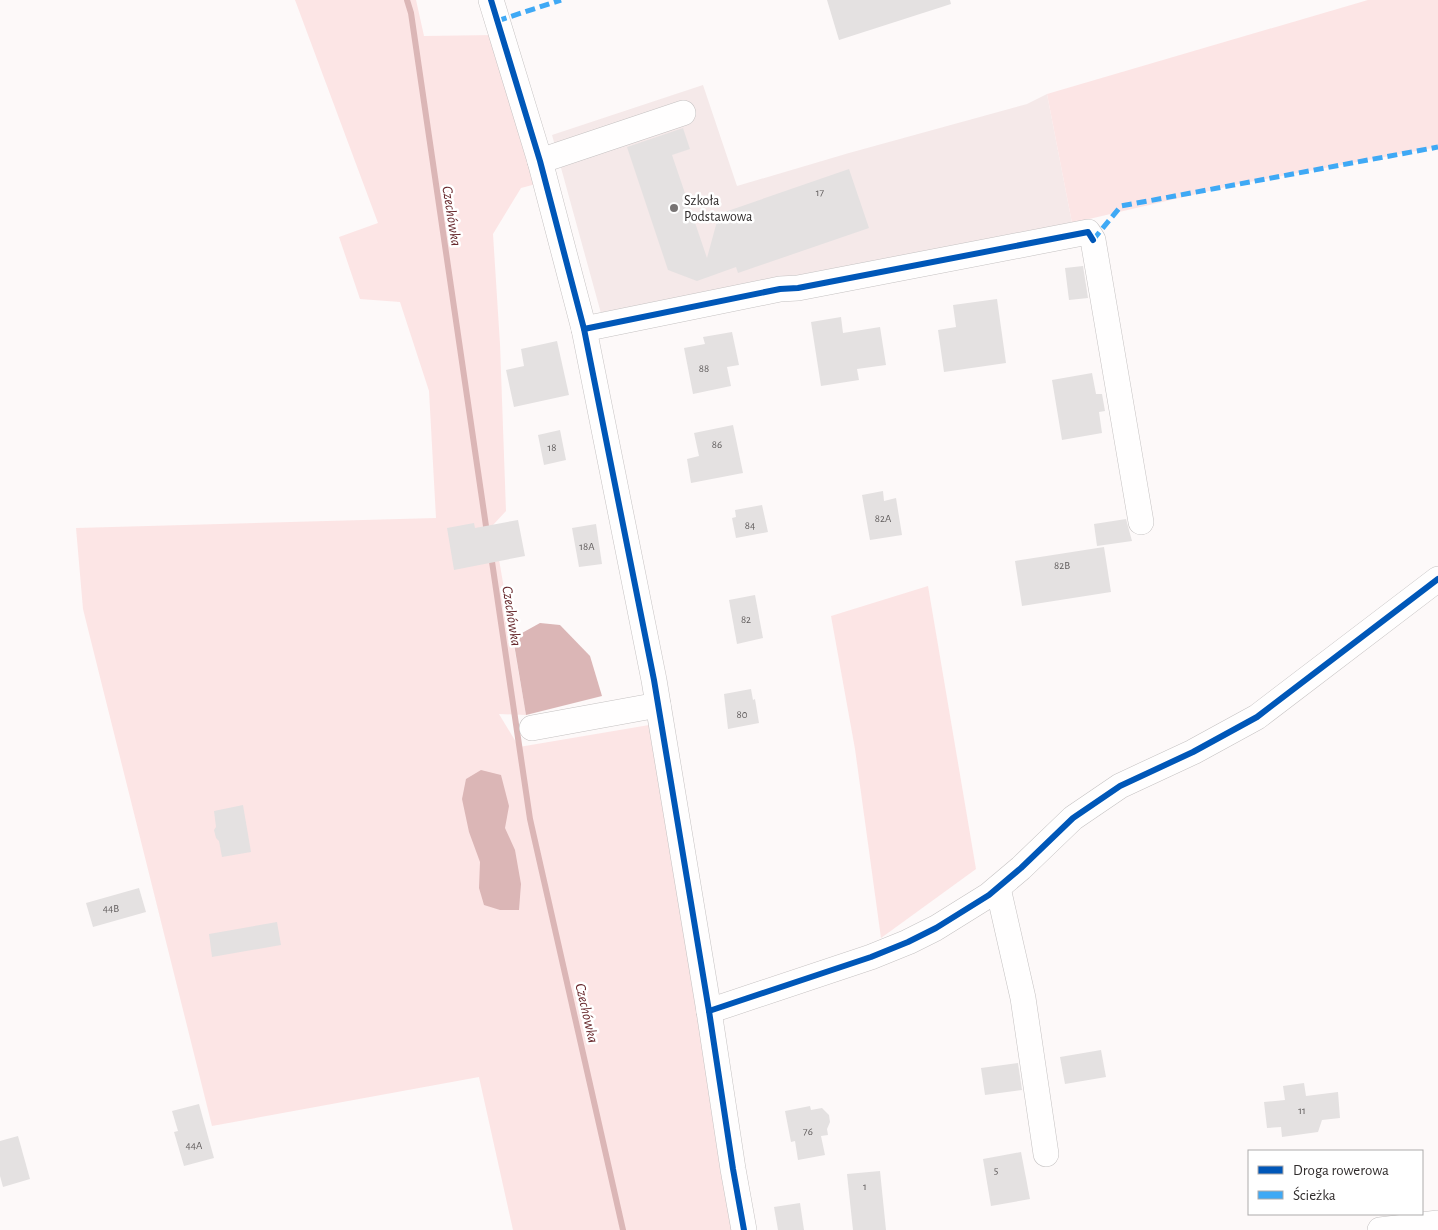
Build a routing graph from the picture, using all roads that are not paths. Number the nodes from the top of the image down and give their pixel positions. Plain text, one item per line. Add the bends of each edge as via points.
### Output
1 (491, 0) edge
2 (684, 113) dead end
3 (540, 161) junction
4 (584, 329) junction
5 (1141, 522) dead end
6 (1438, 579) edge
7 (658, 705) junction
8 (532, 728) dead end
9 (998, 888) junction
10 (709, 1012) junction
11 (1046, 1154) dead end
12 (1438, 1223) edge
13 (744, 1230) edge
14 (1380, 1230) edge

1 - 3 street
2 - 3 street
3 - 4 street
4 - 5 street via 1088,232 1093,240
4 - 7 street
6 - 9 street via 1257,718 1120,786 1073,818
7 - 8 street
7 - 10 street
9 - 10 street via 944,924 908,942
9 - 11 street via 1023,998
10 - 13 street
12 - 14 street

